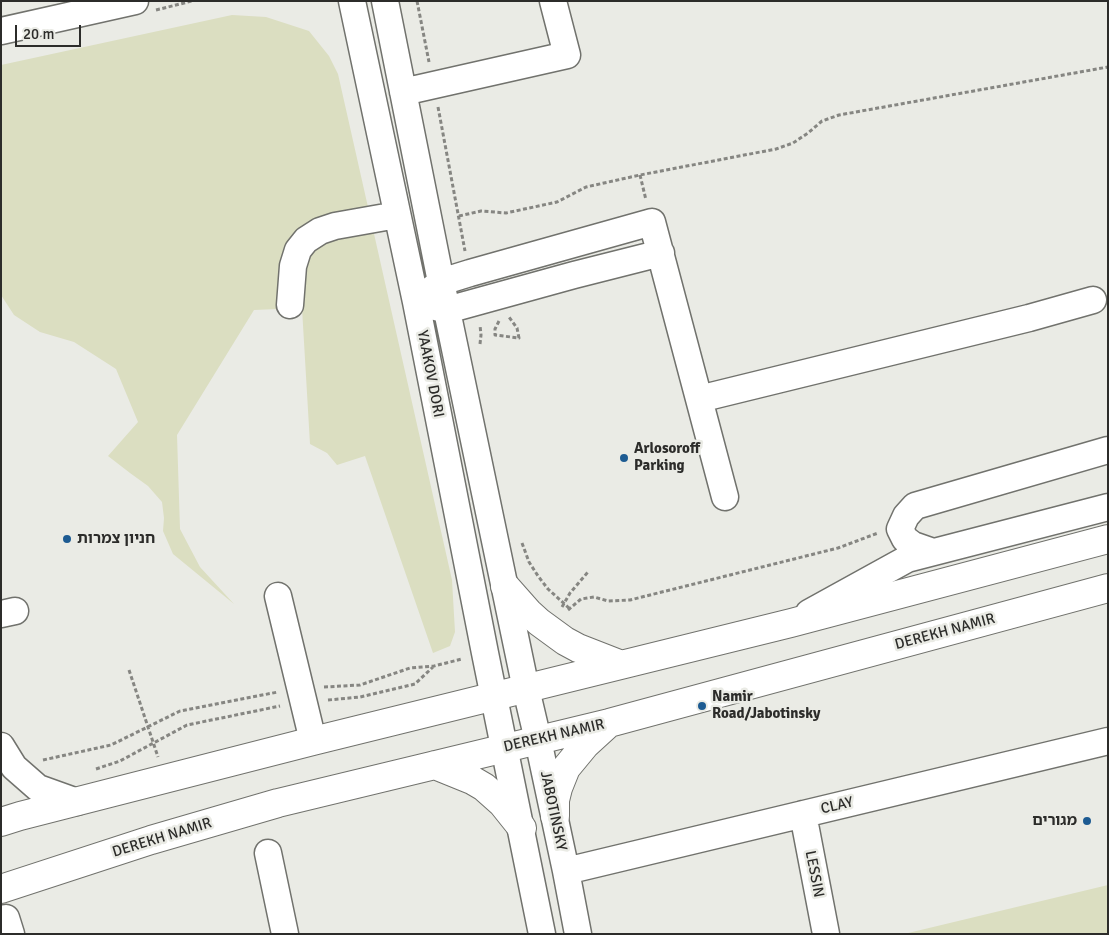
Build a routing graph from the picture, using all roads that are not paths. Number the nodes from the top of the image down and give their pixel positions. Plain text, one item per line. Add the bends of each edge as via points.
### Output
1 (135, 1) edge
2 (352, 1) edge
3 (385, 1) edge
4 (553, 1) edge
5 (1, 31) edge
6 (403, 92) junction
7 (397, 214) junction
8 (660, 253) junction
9 (440, 282) junction
10 (1093, 300) dead end
11 (416, 302) junction
12 (290, 305) dead end
13 (446, 310) junction
14 (700, 399) junction
15 (1108, 450) edge
16 (725, 497) dead end
17 (1108, 507) edge
18 (1108, 539) edge
19 (933, 552) junction
20 (505, 586) junction
21 (1108, 588) edge
22 (278, 596) dead end
23 (791, 623) junction
24 (619, 664) junction
25 (526, 689) junction
26 (494, 696) junction
27 (609, 723) junction
28 (538, 740) junction
29 (313, 741) junction
30 (1108, 741) edge
31 (504, 748) junction
32 (7, 756) edge
33 (435, 765) junction
34 (77, 802) junction
35 (802, 814) junction
36 (555, 816) junction
37 (1, 822) edge
38 (522, 828) junction
39 (268, 853) dead end
40 (566, 871) junction
41 (1, 889) edge
42 (285, 934) edge
43 (542, 934) edge
44 (578, 934) edge
45 (826, 934) edge

1 - 5 street
2 - 7 street, YAAKOV DORI
3 - 6 street, YAAKOV DORI
4 - 6 street via 567,55
6 - 9 street, YAAKOV DORI
7 - 11 street, YAAKOV DORI
7 - 12 street via 335,226 306,240 298,250 293,266
8 - 9 street via 652,222
8 - 13 street
8 - 14 street
9 - 11 street
9 - 13 street, YAAKOV DORI
10 - 14 street
11 - 13 street
11 - 26 street, YAAKOV DORI
13 - 20 street, YAAKOV DORI
14 - 16 street
15 - 19 street via 909,515 900,529 905,540
17 - 19 street
18 - 23 main road
19 - 23 street via 907,559
20 - 24 main road via 528,612 549,629 578,648
20 - 25 street, YAAKOV DORI
21 - 27 main road, DEREKH NAMIR
22 - 29 street
23 - 24 main road
24 - 25 main road
25 - 26 main road
25 - 28 street, JABOTINSKY
26 - 29 main road
26 - 31 street, YAAKOV DORI
27 - 28 main road, DEREKH NAMIR
27 - 36 main road via 566,768 555,800
28 - 31 main road, DEREKH NAMIR
28 - 36 street, JABOTINSKY
29 - 34 main road
30 - 35 street, CLAY
31 - 33 main road, DEREKH NAMIR
31 - 38 street
32 - 34 street via 38,788
33 - 38 main road via 484,787
33 - 41 main road, DEREKH NAMIR via 278,803
34 - 37 main road
35 - 40 street, CLAY
35 - 45 street, LESSIN
36 - 40 street, JABOTINSKY
38 - 43 street
39 - 42 street
40 - 44 street, JABOTINSKY

